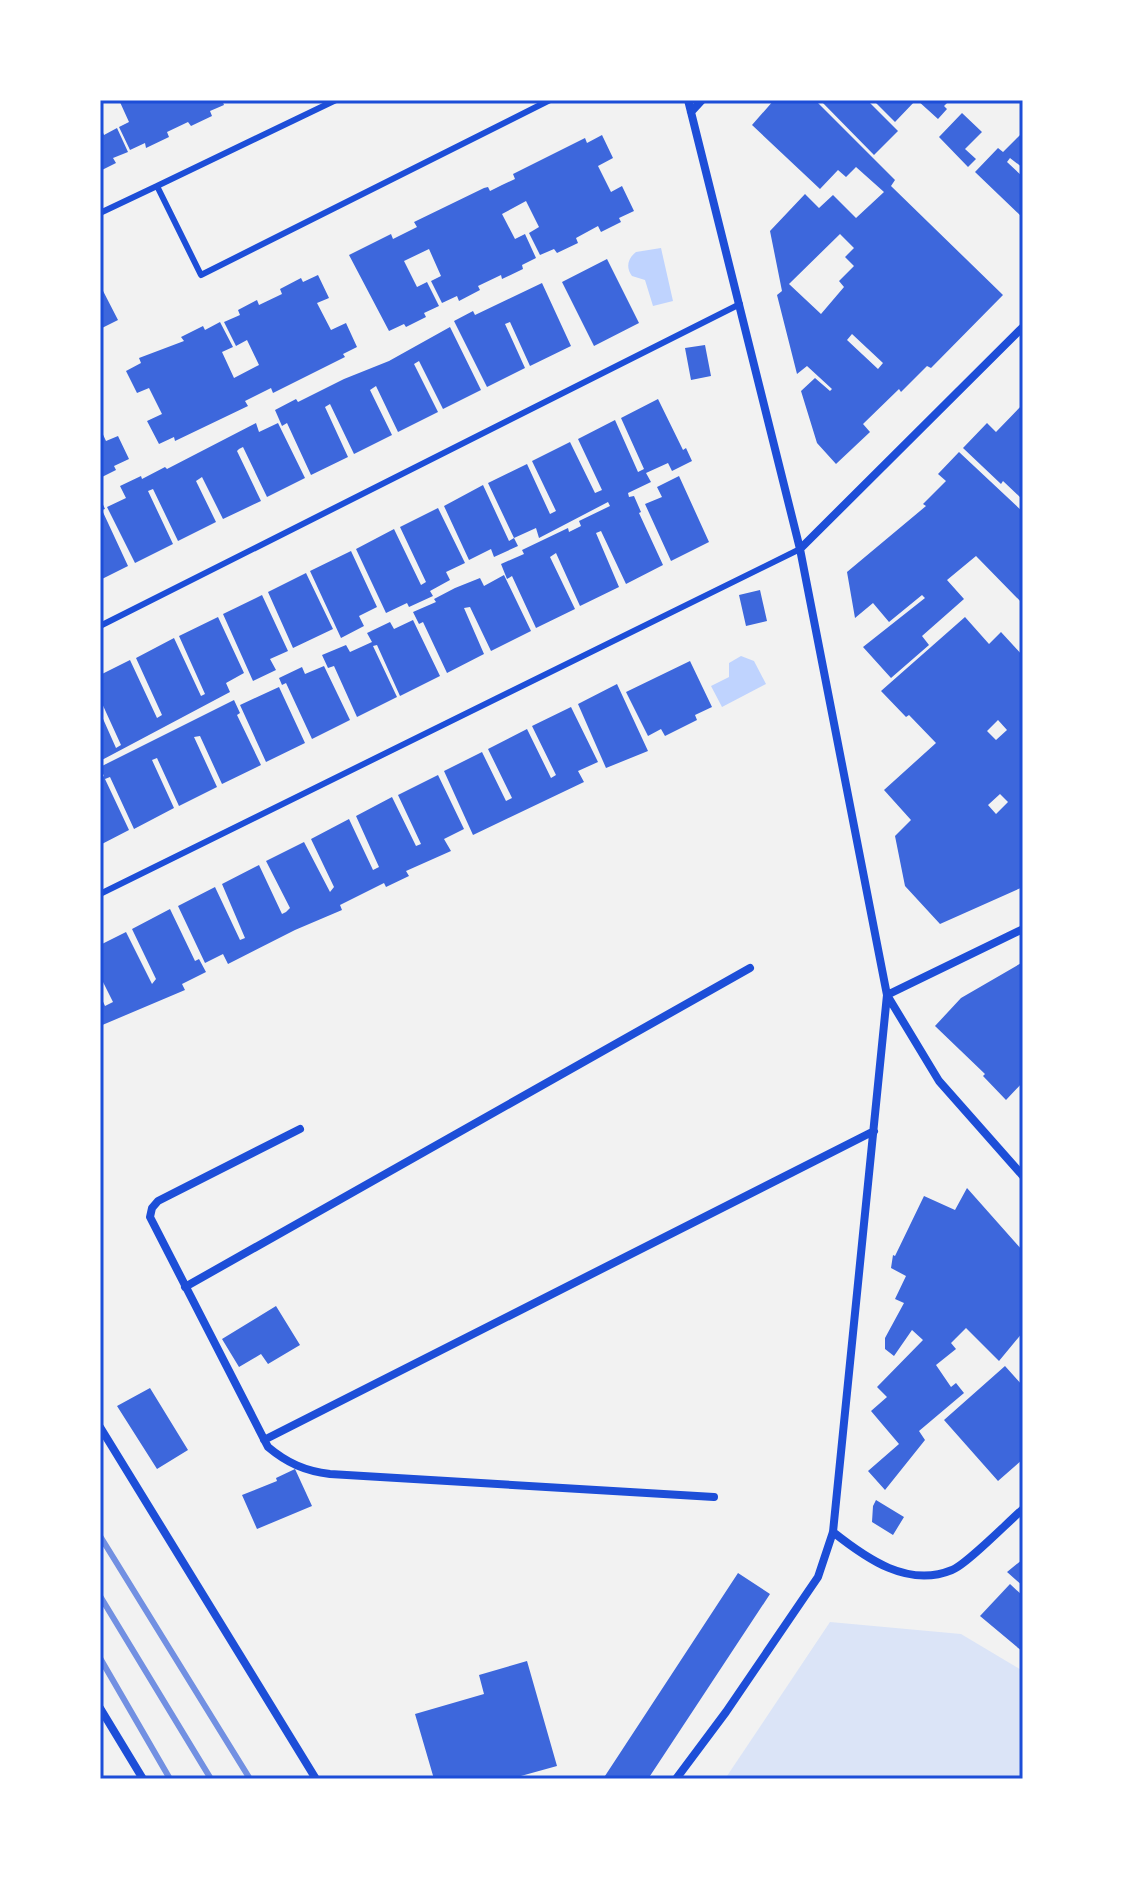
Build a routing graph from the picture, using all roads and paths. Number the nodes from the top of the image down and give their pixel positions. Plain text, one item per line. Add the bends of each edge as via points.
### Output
1 (336, 100) edge
2 (550, 100) edge
3 (688, 100) edge
4 (702, 100) edge
5 (691, 112) junction
6 (157, 186) junction
7 (100, 213) edge
8 (741, 304) junction
9 (1023, 327) edge
10 (800, 549) junction
11 (100, 626) edge
12 (100, 894) edge
13 (1023, 929) edge
14 (750, 968) dead end
15 (887, 995) junction
16 (300, 1129) dead end
17 (874, 1131) junction
18 (1023, 1176) edge
19 (185, 1287) junction
20 (100, 1427) edge
21 (264, 1440) junction
22 (714, 1497) dead end
23 (1023, 1509) edge
24 (833, 1532) junction
25 (100, 1708) edge
26 (143, 1779) edge
27 (316, 1779) edge
28 (676, 1779) edge

1 - 6 lane
2 - 6 lane via 201,275
3 - 5 street
4 - 5 street
5 - 8 street
6 - 7 lane
8 - 10 street
8 - 11 lane
9 - 10 street
10 - 12 lane
10 - 15 street
13 - 15 street
14 - 19 street
15 - 17 street
15 - 18 street via 939,1081
16 - 19 street via 152,1208 150,1217
17 - 21 street
17 - 24 street
19 - 21 street
20 - 27 street
21 - 22 street via 286,1461 320,1473
23 - 24 street via 954,1570 917,1577 859,1553
24 - 28 street via 818,1577
25 - 26 street

